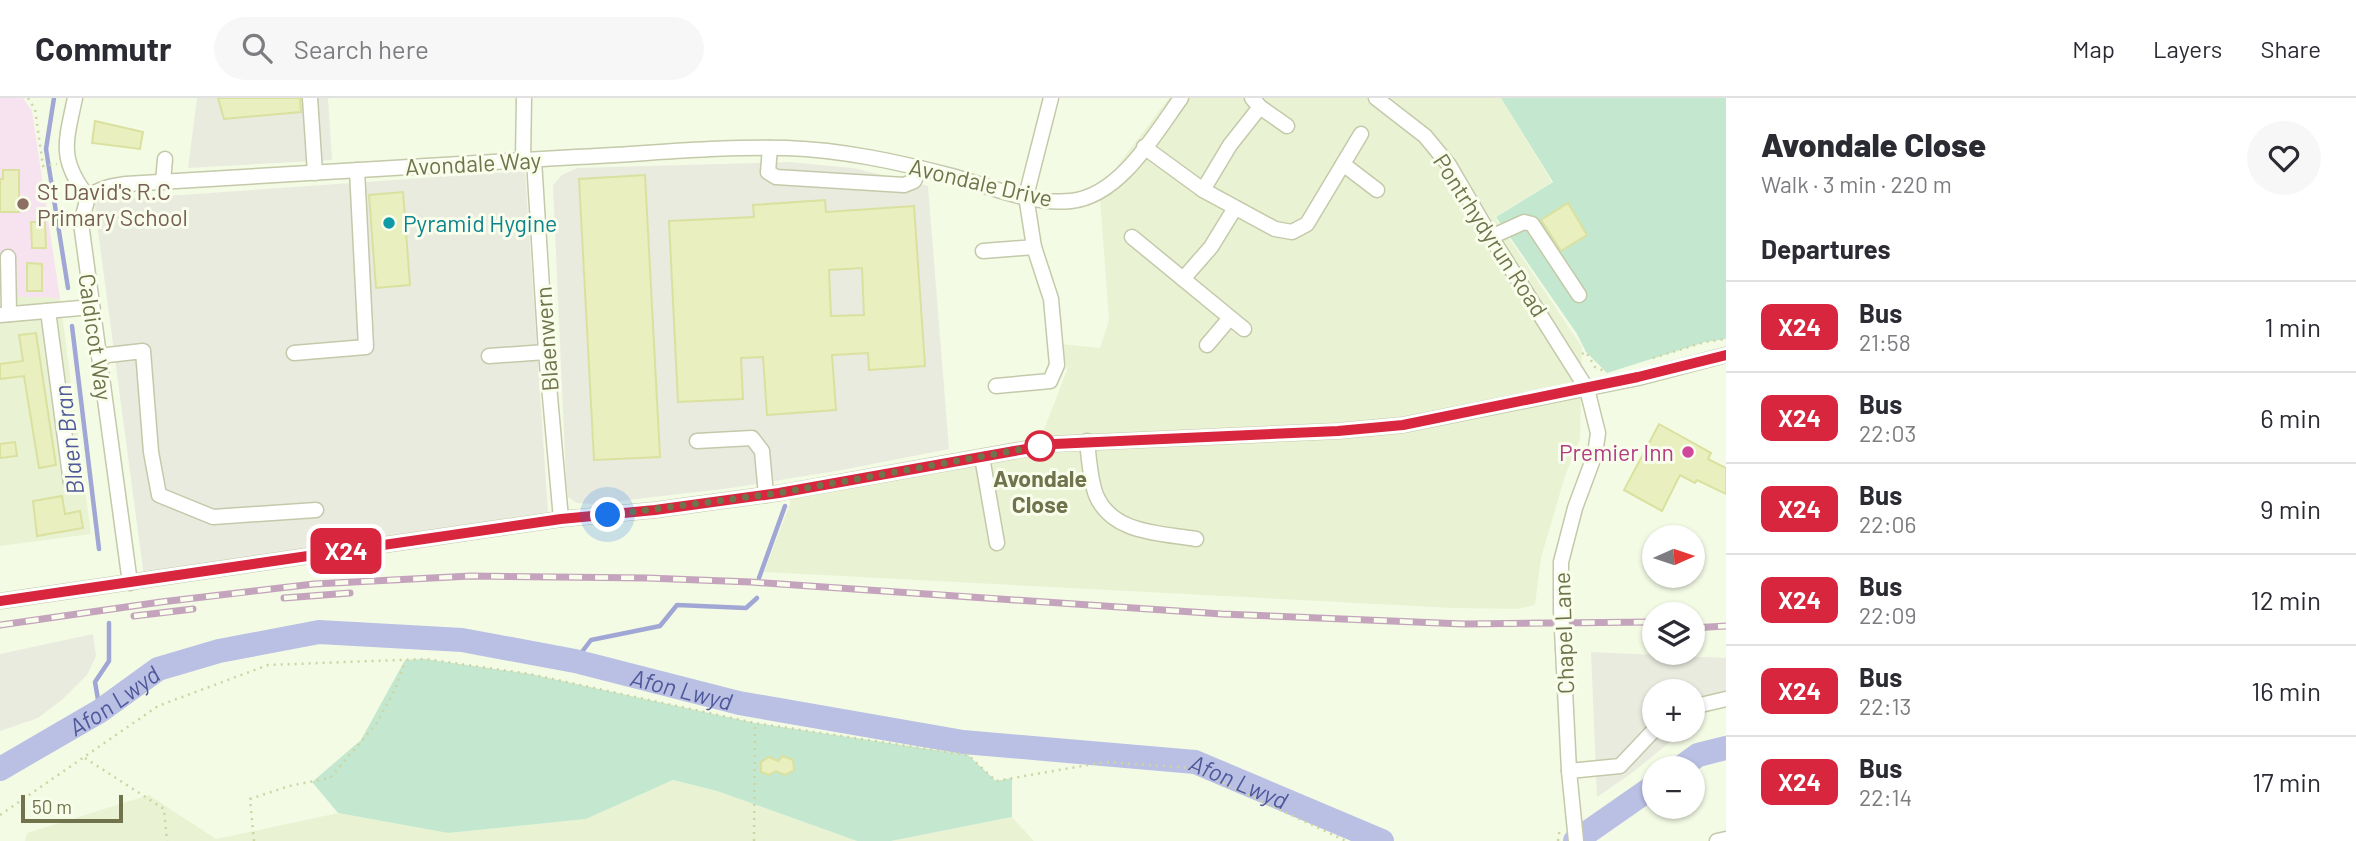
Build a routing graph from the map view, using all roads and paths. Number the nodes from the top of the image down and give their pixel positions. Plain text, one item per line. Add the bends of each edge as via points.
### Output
1 (28, 98) edge
2 (75, 98) edge
3 (310, 98) edge
4 (524, 98) edge
5 (1051, 98) edge
6 (1181, 98) edge
7 (1376, 98) edge
8 (1256, 103) edge
9 (1287, 126) dead end
10 (1361, 134) dead end
11 (1144, 147) junction
12 (770, 148) junction
13 (861, 156) joint
14 (165, 159) dead end
15 (529, 160) junction
16 (57, 164) dead end
17 (1343, 164) junction
18 (920, 168) junction
19 (357, 170) junction
20 (315, 173) junction
21 (163, 182) junction
22 (1203, 190) junction
23 (1377, 190) dead end
24 (1026, 196) junction
25 (88, 197) junction
26 (1235, 208) junction
27 (1132, 237) dead end
28 (1491, 237) junction
29 (1034, 247) junction
30 (983, 251) dead end
31 (8, 257) dead end
32 (1184, 279) junction
33 (1579, 295) dead end
34 (92, 307) junction
35 (48, 311) junction
36 (5, 314) edge
37 (1230, 318) junction
38 (1244, 330) dead end
39 (1726, 339) edge
40 (1207, 345) dead end
41 (546, 352) junction
42 (294, 353) dead end
43 (1726, 355) edge
44 (99, 356) junction
45 (489, 356) dead end
46 (1570, 361) junction
47 (1646, 361) dead end
48 (1608, 373) dead end
49 (996, 386) dead end
50 (1587, 389) junction
51 (697, 441) dead end
52 (1087, 441) junction
53 (982, 457) junction
54 (71, 483) dead end
55 (766, 495) junction
56 (316, 510) dead end
57 (561, 519) junction
58 (1196, 539) dead end
59 (997, 543) dead end
60 (130, 583) junction
61 (0, 601) edge
62 (405, 660) junction
63 (1726, 699) edge
64 (1705, 704) edge
65 (755, 723) junction
66 (1643, 742) edge
67 (84, 757) junction
68 (1569, 771) junction
69 (0, 815) edge
70 (1558, 835) dead end
71 (1575, 836) edge
72 (1726, 839) edge
73 (167, 841) edge
74 (254, 841) edge
75 (754, 841) edge
76 (1346, 841) edge
77 (1558, 841) edge
78 (1717, 841) edge

1 - 16 path via 35,109 43,166
2 - 25 street via 66,151 72,175
3 - 20 street
4 - 15 street, Blaenwern
5 - 24 street
6 - 11 street, Avondale Drive
7 - 28 street, Pontrhydyrun Road via 1425,136 1449,165
8 - 9 street
8 - 22 street
10 - 17 street
11 - 22 street
11 - 24 street, Avondale Drive via 1123,174 1100,192 1073,201
12 - 13 street, Avondale Way
12 - 15 street, Avondale Way
12 - 18 street via 768,172 776,177 904,185 914,181
13 - 18 street, Avondale Drive
14 - 21 street
15 - 19 street, Avondale Way
15 - 41 street, Blaenwern
17 - 23 street
17 - 26 street via 1317,210 1299,230 1275,229
18 - 24 street, Avondale Drive
19 - 20 street, Avondale Way
19 - 42 street via 366,347
20 - 21 street, Avondale Way
21 - 25 street, Avondale Way via 110,186
22 - 26 street
24 - 29 street
25 - 34 street, Caldicot Way via 81,223
26 - 32 street
27 - 32 street
28 - 33 street via 1524,222 1532,224
28 - 46 street, Pontrhydyrun Road
29 - 30 street
29 - 49 street via 1051,299 1057,365 1050,381
31 - 36 street
32 - 37 street
34 - 35 street
34 - 44 street, Caldicot Way
35 - 36 street
35 - 54 street
37 - 38 street
37 - 40 street
39 - 47 path
41 - 45 street
41 - 57 street, Blaenwern
43 - 50 street
44 - 56 street via 143,351 159,495 213,517
44 - 60 street, Caldicot Way
46 - 48 path via 1586,352 1595,367
46 - 50 street, Pontrhydyrun Road
50 - 52 street via 1374,429
50 - 68 street, Chapel Lane, bridge via 1598,433 1595,454 1561,562
51 - 55 street via 752,438 762,451
52 - 53 street
52 - 58 street via 1096,494 1113,519 1133,528
53 - 55 street
53 - 59 street
55 - 57 street
57 - 60 street
60 - 61 street
62 - 65 path via 530,674
62 - 67 path via 268,666 158,706
62 - 74 path via 376,724 330,778 250,799
63 - 64 street
65 - 75 path
65 - 76 path via 968,755 996,781 1105,762 1192,768
66 - 68 street via 1620,766
67 - 69 path
67 - 73 path via 164,809
68 - 71 street, Chapel Lane
70 - 77 path
72 - 78 street

